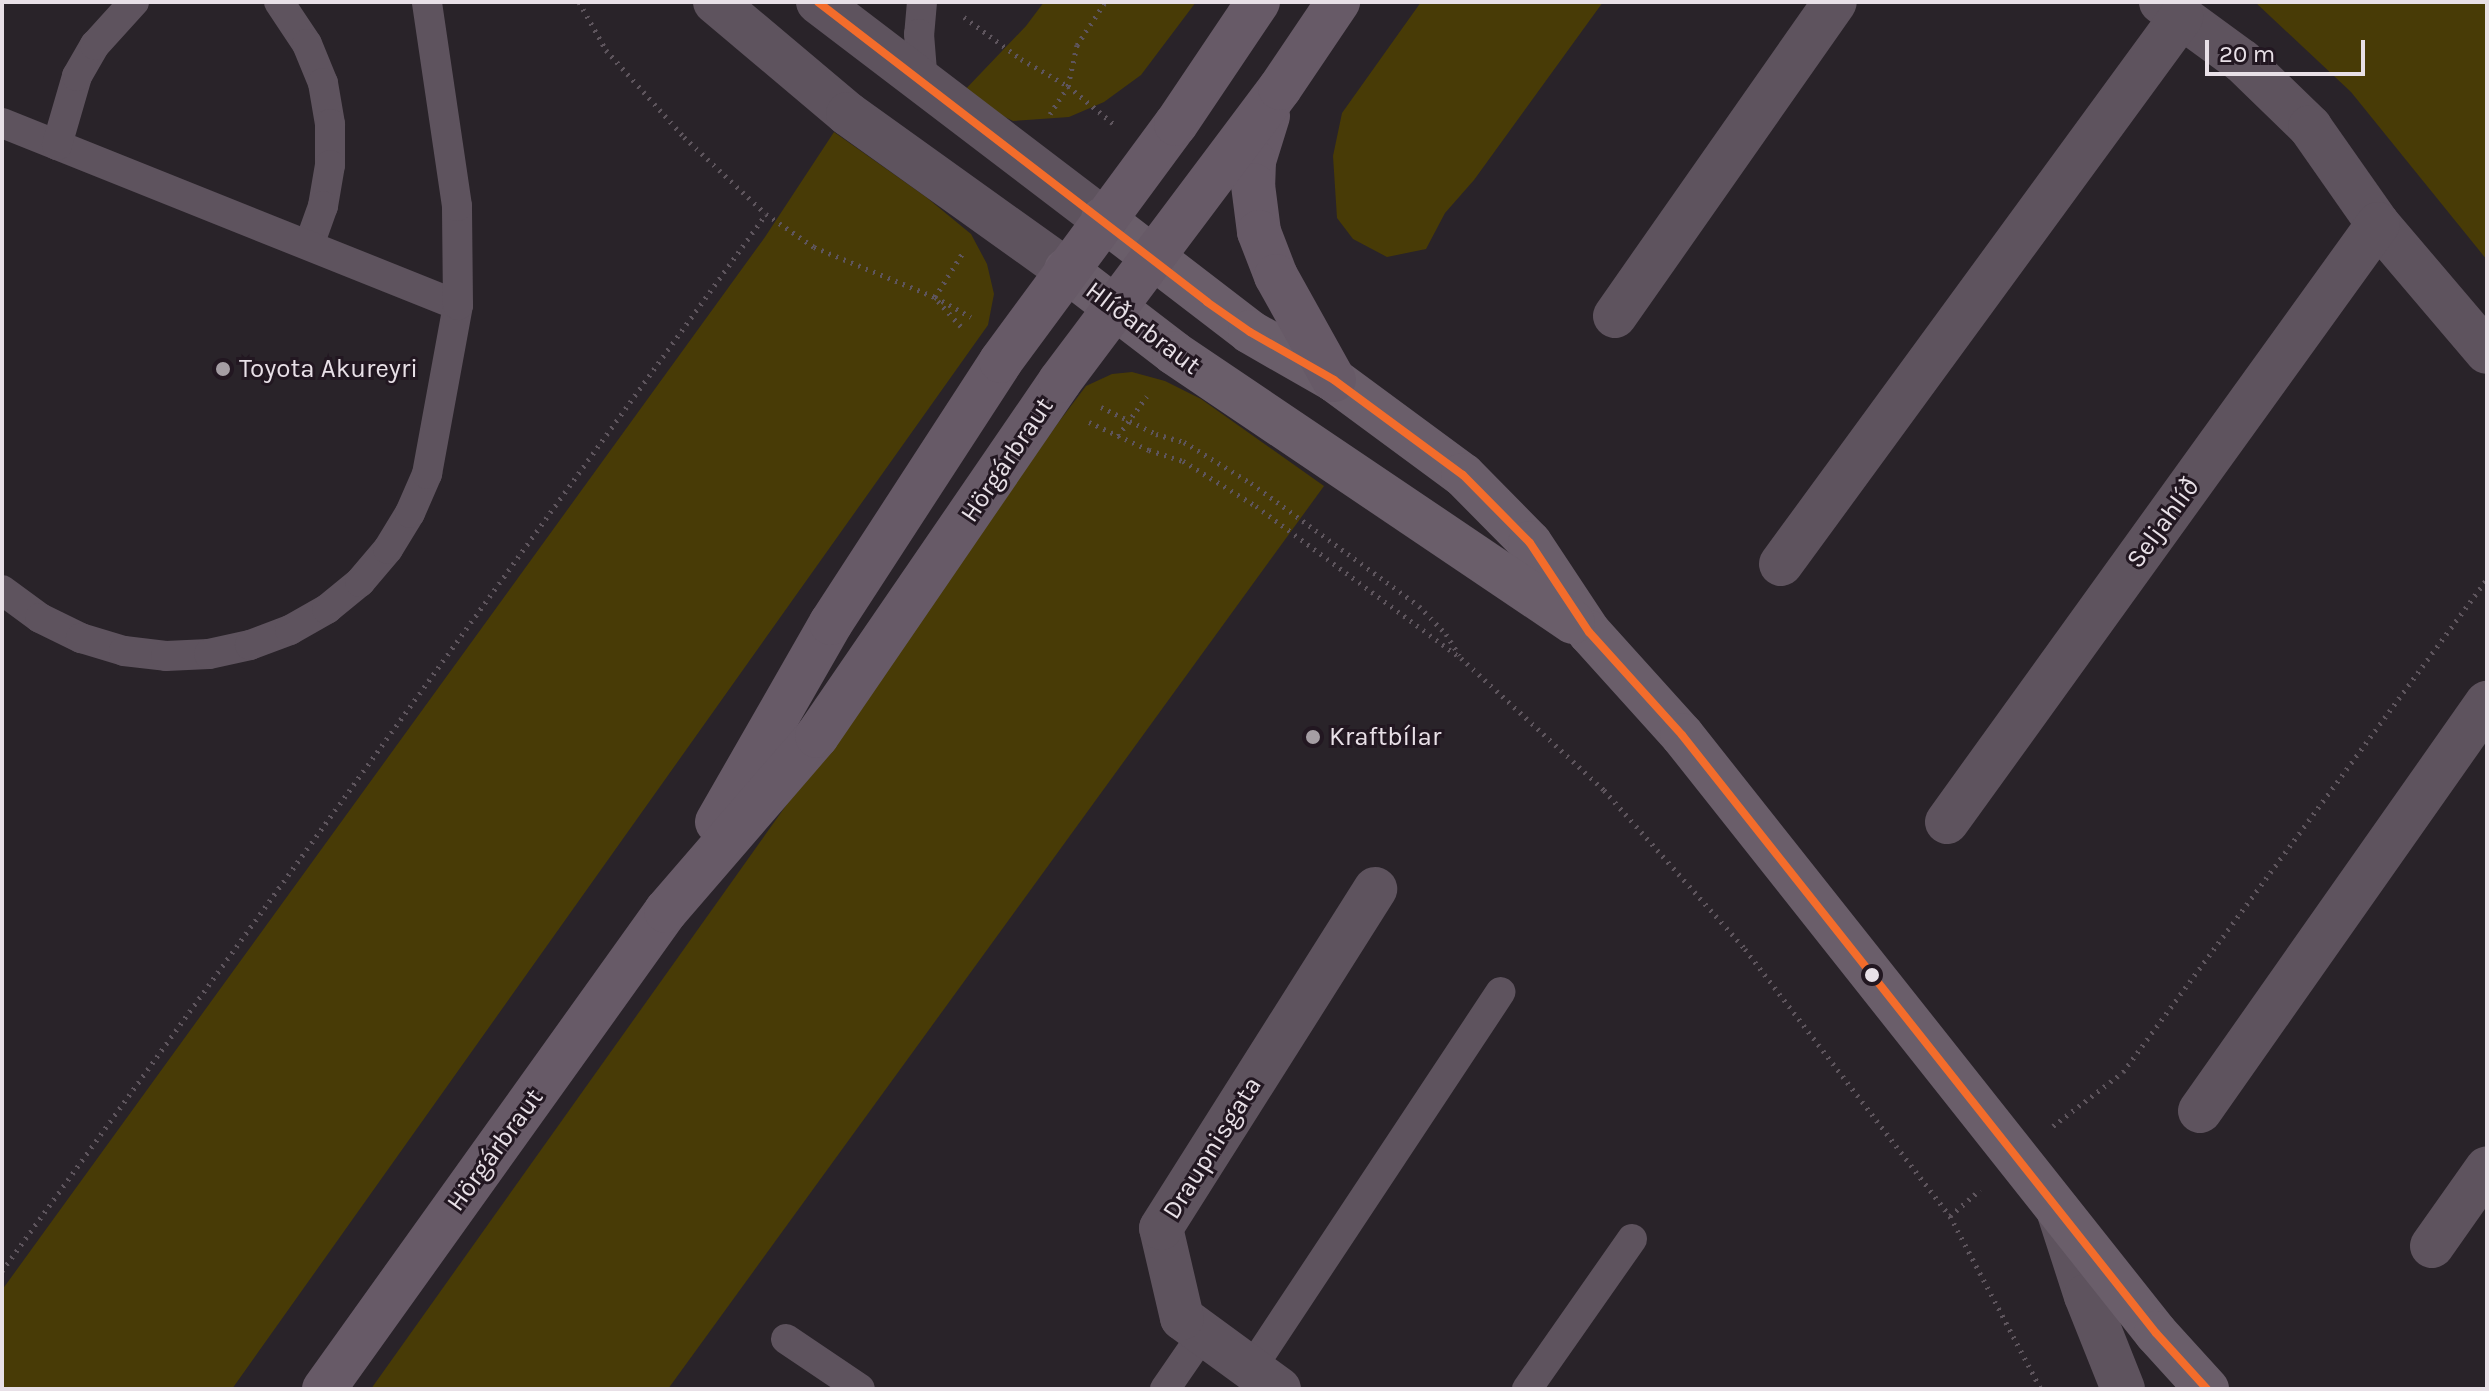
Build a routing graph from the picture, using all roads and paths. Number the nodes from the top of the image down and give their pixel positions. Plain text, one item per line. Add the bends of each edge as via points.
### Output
1 (134, 2) edge
2 (279, 2) edge
3 (427, 2) edge
4 (579, 2) edge
5 (715, 2) edge
6 (818, 2) edge
7 (922, 2) edge
8 (1105, 2) edge
9 (1258, 2) edge
10 (1338, 2) edge
11 (1835, 2) edge
12 (2171, 9) edge
13 (953, 10) dead end
14 (923, 84) junction
15 (1068, 86) junction
16 (1280, 88) junction
17 (2, 123) edge
18 (1044, 124) dead end
19 (1116, 125) dead end
20 (57, 145) junction
21 (766, 214) junction
22 (1103, 219) junction
23 (2378, 224) junction
24 (970, 241) dead end
25 (309, 245) junction
26 (1151, 257) junction
27 (1066, 270) junction
28 (935, 297) junction
29 (458, 305) junction
30 (1115, 307) junction
31 (1615, 316) dead end
32 (983, 324) dead end
33 (971, 338) dead end
34 (2487, 352) edge
35 (1334, 380) junction
36 (1147, 395) dead end
37 (1095, 404) dead end
38 (1082, 418) dead end
39 (1130, 422) junction
40 (1118, 437) junction
41 (1781, 564) dead end
42 (2487, 579) edge
43 (2, 590) edge
44 (1589, 632) junction
45 (1461, 658) junction
46 (2487, 703) edge
47 (1947, 822) dead end
48 (1375, 889) dead end
49 (666, 911) junction
50 (1501, 992) dead end
51 (2200, 1111) dead end
52 (2049, 1129) dead end
53 (2487, 1168) edge
54 (1985, 1186) dead end
55 (2057, 1208) junction
56 (1950, 1216) junction
57 (1632, 1239) dead end
58 (2432, 1246) dead end
59 (2, 1271) edge
60 (1203, 1334) junction
61 (786, 1339) dead end
62 (1265, 1379) edge
63 (324, 1389) edge
64 (860, 1389) edge
65 (1165, 1389) edge
66 (1527, 1389) edge
67 (2041, 1389) edge
68 (2123, 1389) edge
69 (2207, 1389) edge

1 - 20 lane via 95,45 77,76
2 - 25 lane via 307,44 323,83 330,124 323,206
3 - 29 lane via 457,206
4 - 21 path via 606,50 684,137
5 - 27 street, Hlíðarbraut via 848,114
6 - 14 street, Hlíðarbraut
7 - 14 lane
8 - 15 path via 1077,45
9 - 22 highway, Hörgárbraut via 1176,124
10 - 16 highway, Hörgárbraut
11 - 31 street
12 - 23 street via 2242,61 2310,127
12 - 41 street
13 - 15 path
14 - 22 street, Hlíðarbraut
15 - 18 path
15 - 19 path
16 - 26 highway, Hörgárbraut
16 - 35 highway via 1254,161 1259,232 1276,276
17 - 20 lane
20 - 25 lane
21 - 28 path via 814,247
21 - 59 path
22 - 26 main road, Hlíðarbraut
22 - 27 highway, Hörgárbraut
23 - 34 street
23 - 47 street, Seljahlíð
24 - 28 path
25 - 29 lane
26 - 30 highway, Hörgárbraut
26 - 35 main road, Hlíðarbraut via 1250,332
27 - 30 main road, Hlíðarbraut
27 - 49 highway, Hörgárbraut via 831,623
28 - 32 path
28 - 33 path
29 - 43 lane via 427,474 388,549 327,609 250,645 166,656 81,638 40,618
30 - 44 main road, Hlíðarbraut via 1360,481
30 - 49 highway, Hörgárbraut via 817,736
35 - 44 main road, Hlíðarbraut via 1463,475 1530,543
36 - 39 path
37 - 39 path
38 - 40 path
39 - 40 path
39 - 45 path via 1184,442 1357,558 1419,606
40 - 45 path via 1183,461 1256,506
42 - 52 path via 2123,1072
44 - 55 main road, Hlíðarbraut via 1682,735
45 - 56 path via 1604,790 1735,938
46 - 51 street
48 - 60 street, Draupnisgata via 1161,1228 1182,1318
49 - 63 highway, Hörgárbraut
50 - 62 lane
53 - 58 street
54 - 56 path
55 - 68 street
55 - 69 main road, Hlíðarbraut
56 - 67 path
57 - 66 lane
60 - 62 street, Draupnisgata
60 - 65 lane
61 - 64 lane

